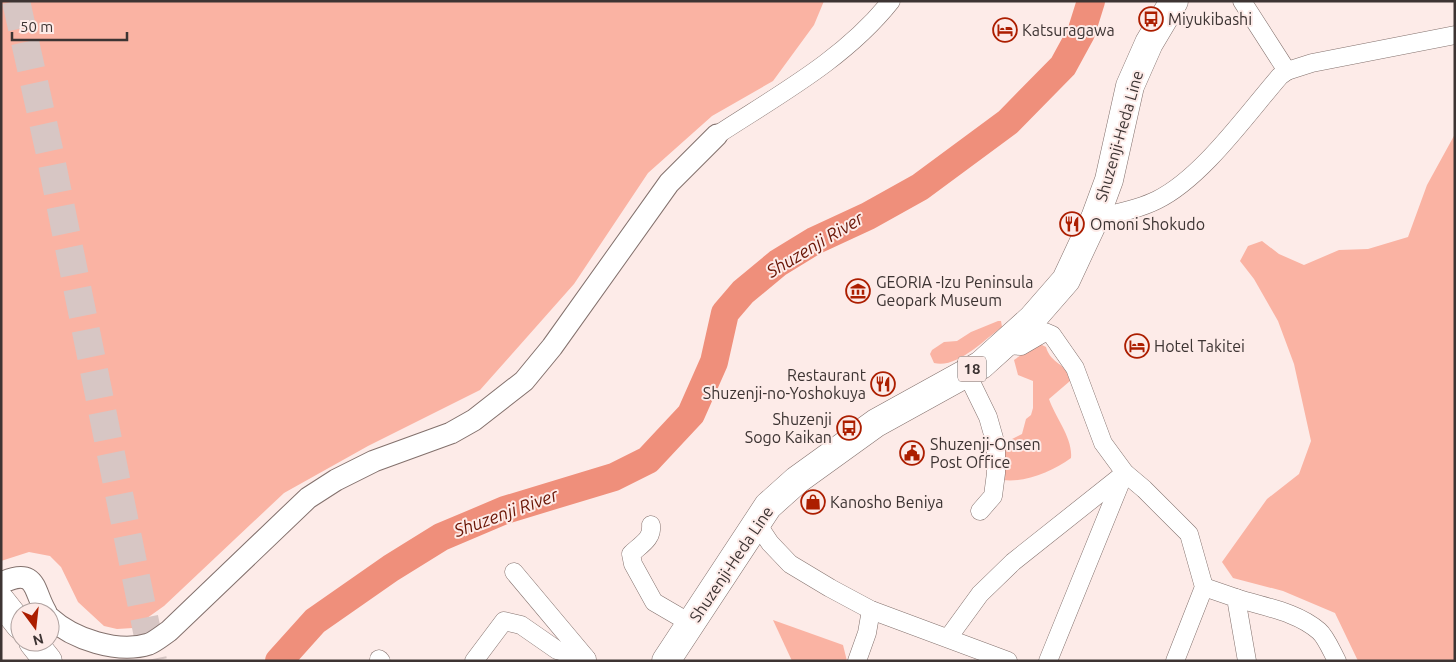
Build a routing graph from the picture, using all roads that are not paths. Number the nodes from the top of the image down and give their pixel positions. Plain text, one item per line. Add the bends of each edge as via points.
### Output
1 (892, 1) edge
2 (1174, 1) edge
3 (1242, 1) edge
4 (1455, 35) edge
5 (1287, 71) junction
6 (716, 135) joint
7 (1095, 218) junction
8 (1003, 345) junction
9 (966, 372) junction
10 (1125, 473) junction
11 (980, 511) dead end
12 (756, 522) junction
13 (651, 525) dead end
14 (514, 572) dead end
15 (1, 583) edge
16 (1204, 587) junction
17 (1236, 598) junction
18 (1, 601) edge
19 (42, 602) edge
20 (871, 610) junction
21 (10, 612) edge
22 (60, 625) edge
23 (948, 638) junction
24 (681, 645) edge
25 (588, 659) edge
26 (474, 661) edge
27 (857, 661) edge
28 (1008, 661) edge
29 (1048, 661) edge
30 (1175, 661) edge
31 (1247, 661) edge
32 (1337, 661) edge

1 - 6 street via 875,22 840,52
2 - 7 main road, Shuzenji-Heda Line / 18 via 1149,43 1130,86 1109,180
3 - 5 street
4 - 5 street via 1312,63
5 - 7 street via 1233,134 1176,189 1134,210
6 - 22 street via 669,184 524,381 492,406 451,433 374,461 308,498 169,631 152,643 119,647 71,633
7 - 8 main road, Shuzenji-Heda Line / 18 via 1066,280 1032,319
8 - 9 main road, Shuzenji-Heda Line / 18 via 981,365
8 - 10 street via 1022,346 1045,332 1052,334 1075,368 1103,443
9 - 11 street via 988,417 996,445 992,496
9 - 12 main road, Shuzenji-Heda Line / 18 via 876,423 840,448 768,506
10 - 16 street via 1189,534
10 - 23 street via 1013,562 980,594
10 - 29 street
12 - 20 street via 790,564
12 - 24 main road, Shuzenji-Heda Line / 18
13 - 24 street via 649,538 631,554 633,564
14 - 25 street
15 - 19 street via 17,578 27,579 36,585
16 - 17 street
16 - 30 street
17 - 31 street
17 - 32 street via 1291,614 1305,622 1320,632
18 - 21 main road
20 - 23 street
20 - 27 street
23 - 28 street
25 - 26 street via 546,648 522,626 504,621

